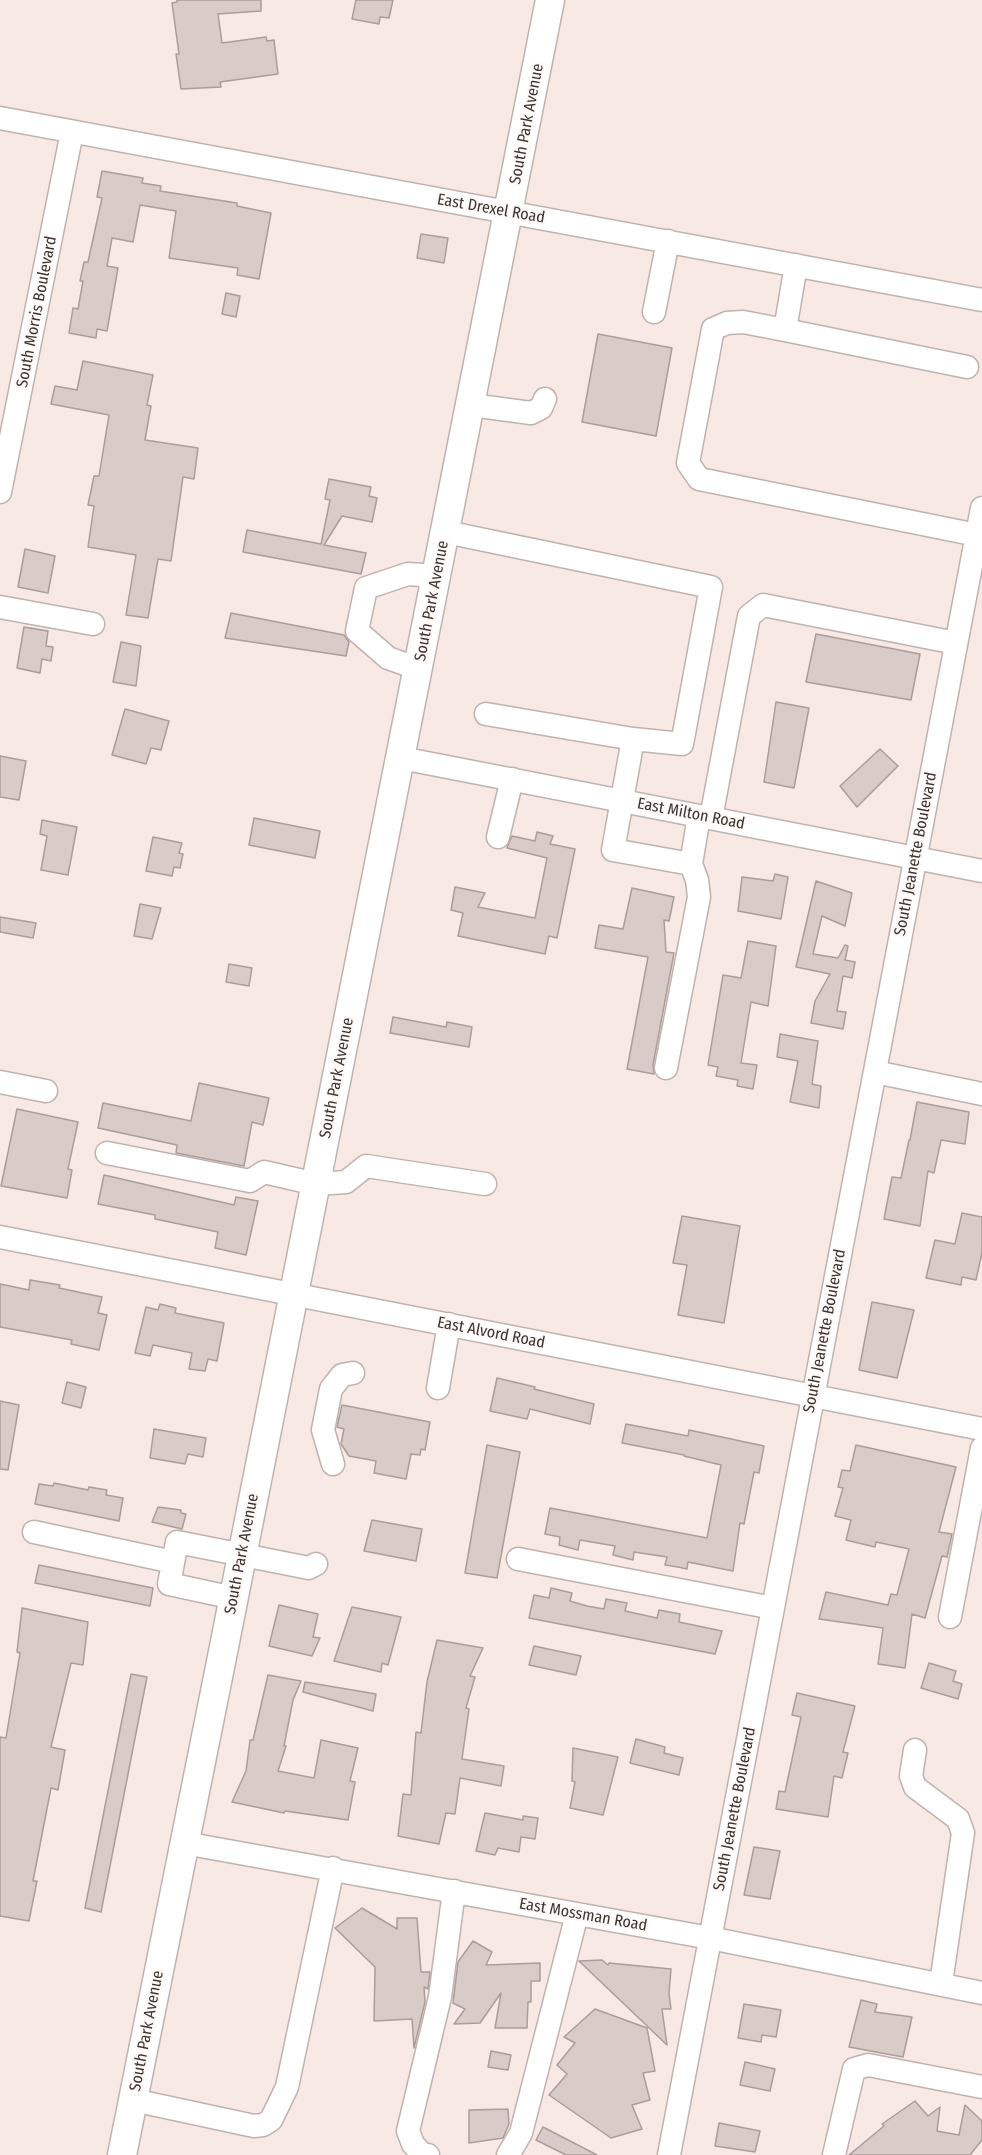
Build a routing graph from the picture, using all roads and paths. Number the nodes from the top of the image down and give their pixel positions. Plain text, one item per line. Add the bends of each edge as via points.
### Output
1 (550, 0) edge
2 (0, 118) edge
3 (72, 132) junction
4 (510, 212) junction
5 (668, 242) junction
6 (796, 265) junction
7 (982, 300) edge
8 (654, 312) dead end
9 (785, 330) junction
10 (967, 367) dead end
11 (545, 399) dead end
12 (471, 405) junction
13 (0, 492) edge
14 (982, 508) edge
15 (446, 532) junction
16 (977, 535) junction
17 (437, 576) junction
18 (0, 607) edge
19 (93, 624) dead end
20 (956, 643) junction
21 (418, 669) junction
22 (486, 714) dead end
23 (633, 739) junction
24 (401, 758) junction
25 (512, 779) junction
26 (623, 801) junction
27 (705, 817) junction
28 (498, 837) dead end
29 (915, 858) junction
30 (692, 864) junction
31 (982, 871) edge
32 (666, 1068) dead end
33 (875, 1071) junction
34 (0, 1083) edge
35 (46, 1091) dead end
36 (982, 1094) edge
37 (107, 1154) dead end
38 (316, 1184) junction
39 (485, 1184) dead end
40 (0, 1237) edge
41 (294, 1294) junction
42 (448, 1324) junction
43 (353, 1373) dead end
44 (438, 1388) dead end
45 (813, 1396) junction
46 (982, 1429) edge
47 (982, 1448) edge
48 (333, 1464) dead end
49 (34, 1532) dead end
50 (242, 1556) junction
51 (518, 1559) dead end
52 (173, 1562) junction
53 (316, 1564) dead end
54 (234, 1598) junction
55 (773, 1608) junction
56 (950, 1617) dead end
57 (915, 1750) dead end
58 (184, 1843) junction
59 (333, 1868) junction
60 (454, 1891) junction
61 (577, 1914) junction
62 (710, 1938) junction
63 (941, 1983) junction
64 (982, 1992) edge
65 (982, 2087) edge
66 (133, 2100) junction
67 (122, 2155) edge
68 (428, 2155) edge
69 (508, 2155) edge
70 (669, 2155) edge
71 (834, 2155) edge

1 - 4 main road, South Park Avenue
2 - 3 street, East Drexel Road
3 - 4 street, East Drexel Road
3 - 13 street, South Morris Boulevard
4 - 5 street, East Drexel Road
4 - 12 main road, South Park Avenue
5 - 6 street, East Drexel Road
5 - 8 street
6 - 7 street, East Drexel Road
6 - 9 street
9 - 10 street
9 - 16 street via 742,322 713,329 688,463 699,479
11 - 12 street via 541,408 531,413
12 - 15 main road, South Park Avenue
14 - 16 street, South Jeanette Boulevard
15 - 17 main road, South Park Avenue
15 - 23 street via 711,586 682,744
16 - 20 street, South Jeanette Boulevard
17 - 21 main road, South Park Avenue
17 - 21 street via 408,574 366,588 357,631 388,658
18 - 19 street
20 - 27 street via 763,605 749,616
20 - 29 street, South Jeanette Boulevard
21 - 24 main road, South Park Avenue
22 - 23 street
23 - 26 street
24 - 25 street, East Milton Road
24 - 38 main road, South Park Avenue
25 - 26 street, East Milton Road
25 - 28 street
26 - 27 street, East Milton Road
26 - 30 street via 613,850
27 - 29 street, East Milton Road
27 - 30 street
29 - 31 street, East Milton Road
29 - 33 street, South Jeanette Boulevard
30 - 32 street via 699,897
33 - 36 street
33 - 45 street, South Jeanette Boulevard
34 - 35 street
37 - 38 street via 250,1181 264,1172
38 - 39 street via 346,1182 366,1166
38 - 41 main road, South Park Avenue
40 - 41 street, East Alvord Road
41 - 42 street, East Alvord Road
41 - 50 main road, South Park Avenue
42 - 44 street
42 - 45 street, East Alvord Road
43 - 48 street via 342,1375 331,1389 323,1430
45 - 46 street, East Alvord Road
45 - 55 street, South Jeanette Boulevard
47 - 56 street
49 - 52 street
50 - 52 street via 177,1542
50 - 53 street via 309,1568
50 - 54 main road, South Park Avenue
51 - 55 street
52 - 54 street via 169,1584
54 - 58 main road, South Park Avenue
55 - 62 street, South Jeanette Boulevard
57 - 63 street via 911,1776 915,1787 958,1819 963,1833
58 - 59 street, East Mossman Road
58 - 66 main road, South Park Avenue
59 - 60 street, East Mossman Road
59 - 66 street via 287,2086 271,2120 254,2126
60 - 61 street, East Mossman Road
60 - 68 street via 440,1997 408,2131 412,2144
61 - 62 street, East Mossman Road
61 - 69 street via 521,2133
62 - 63 street, East Mossman Road
62 - 70 street, South Jeanette Boulevard
63 - 64 street, East Mossman Road
65 - 71 street via 868,2065 854,2069
66 - 67 main road, South Park Avenue

